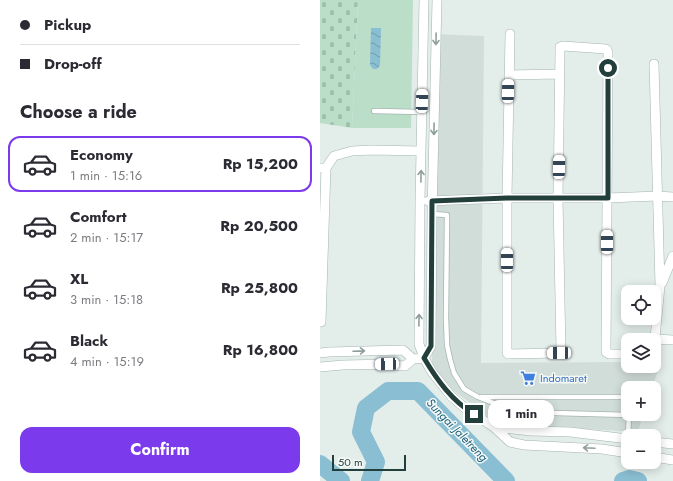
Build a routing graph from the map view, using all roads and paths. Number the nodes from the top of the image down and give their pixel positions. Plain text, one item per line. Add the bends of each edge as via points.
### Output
1 (424, 0) edge
2 (437, 0) edge
3 (510, 34) dead end
4 (654, 64) dead end
5 (560, 74) junction
6 (509, 75) junction
7 (423, 90) junction
8 (435, 90) junction
9 (374, 111) dead end
10 (422, 112) junction
11 (421, 152) junction
12 (323, 168) edge
13 (657, 196) junction
14 (673, 197) edge
15 (507, 198) junction
16 (558, 198) junction
17 (608, 198) junction
18 (420, 201) junction
19 (432, 201) junction
20 (432, 214) junction
21 (673, 256) edge
22 (660, 285) edge
23 (660, 285) edge
24 (321, 322) dead end
25 (673, 340) edge
26 (661, 342) edge
27 (324, 353) edge
28 (621, 354) edge
29 (424, 358) junction
30 (413, 359) junction
31 (331, 366) junction
32 (320, 368) edge
33 (478, 397) junction
34 (621, 397) edge
35 (621, 415) edge
36 (494, 427) junction
37 (570, 432) junction
38 (621, 436) edge
39 (661, 443) edge
40 (673, 444) edge
41 (570, 447) junction
42 (621, 452) edge
43 (661, 458) edge
44 (673, 460) edge

1 - 7 street
2 -> 8 street
3 - 6 street
4 - 13 street
5 - 6 street
5 - 16 street
5 - 17 street via 560,47 607,50
6 - 15 street
7 - 8 street
7 - 10 street
8 -> 19 street
9 - 10 lane
10 - 11 street
11 - 12 street via 352,151 334,156
18 -> 11 street
12 - 24 street
13 - 14 street
13 - 17 street
13 - 22 street
15 - 16 street
15 - 16 street via 508,354 560,353
15 - 19 street
16 - 17 street
17 - 28 street via 606,352
18 - 19 street
29 -> 18 street via 419,344
19 - 20 street
20 - 29 street via 431,346
20 - 33 lane via 447,215 446,317 450,359 454,373 464,388
21 - 23 street
25 - 26 street
27 -> 30 street via 402,350
27 - 31 street
29 - 30 street
29 - 36 street via 451,396
30 - 31 street via 405,366
31 - 32 street
33 - 34 lane
33 - 35 lane via 517,412
36 - 37 street
36 - 41 street via 510,442
37 - 38 street
37 - 41 street
39 - 40 street
42 -> 41 street
43 - 44 street

